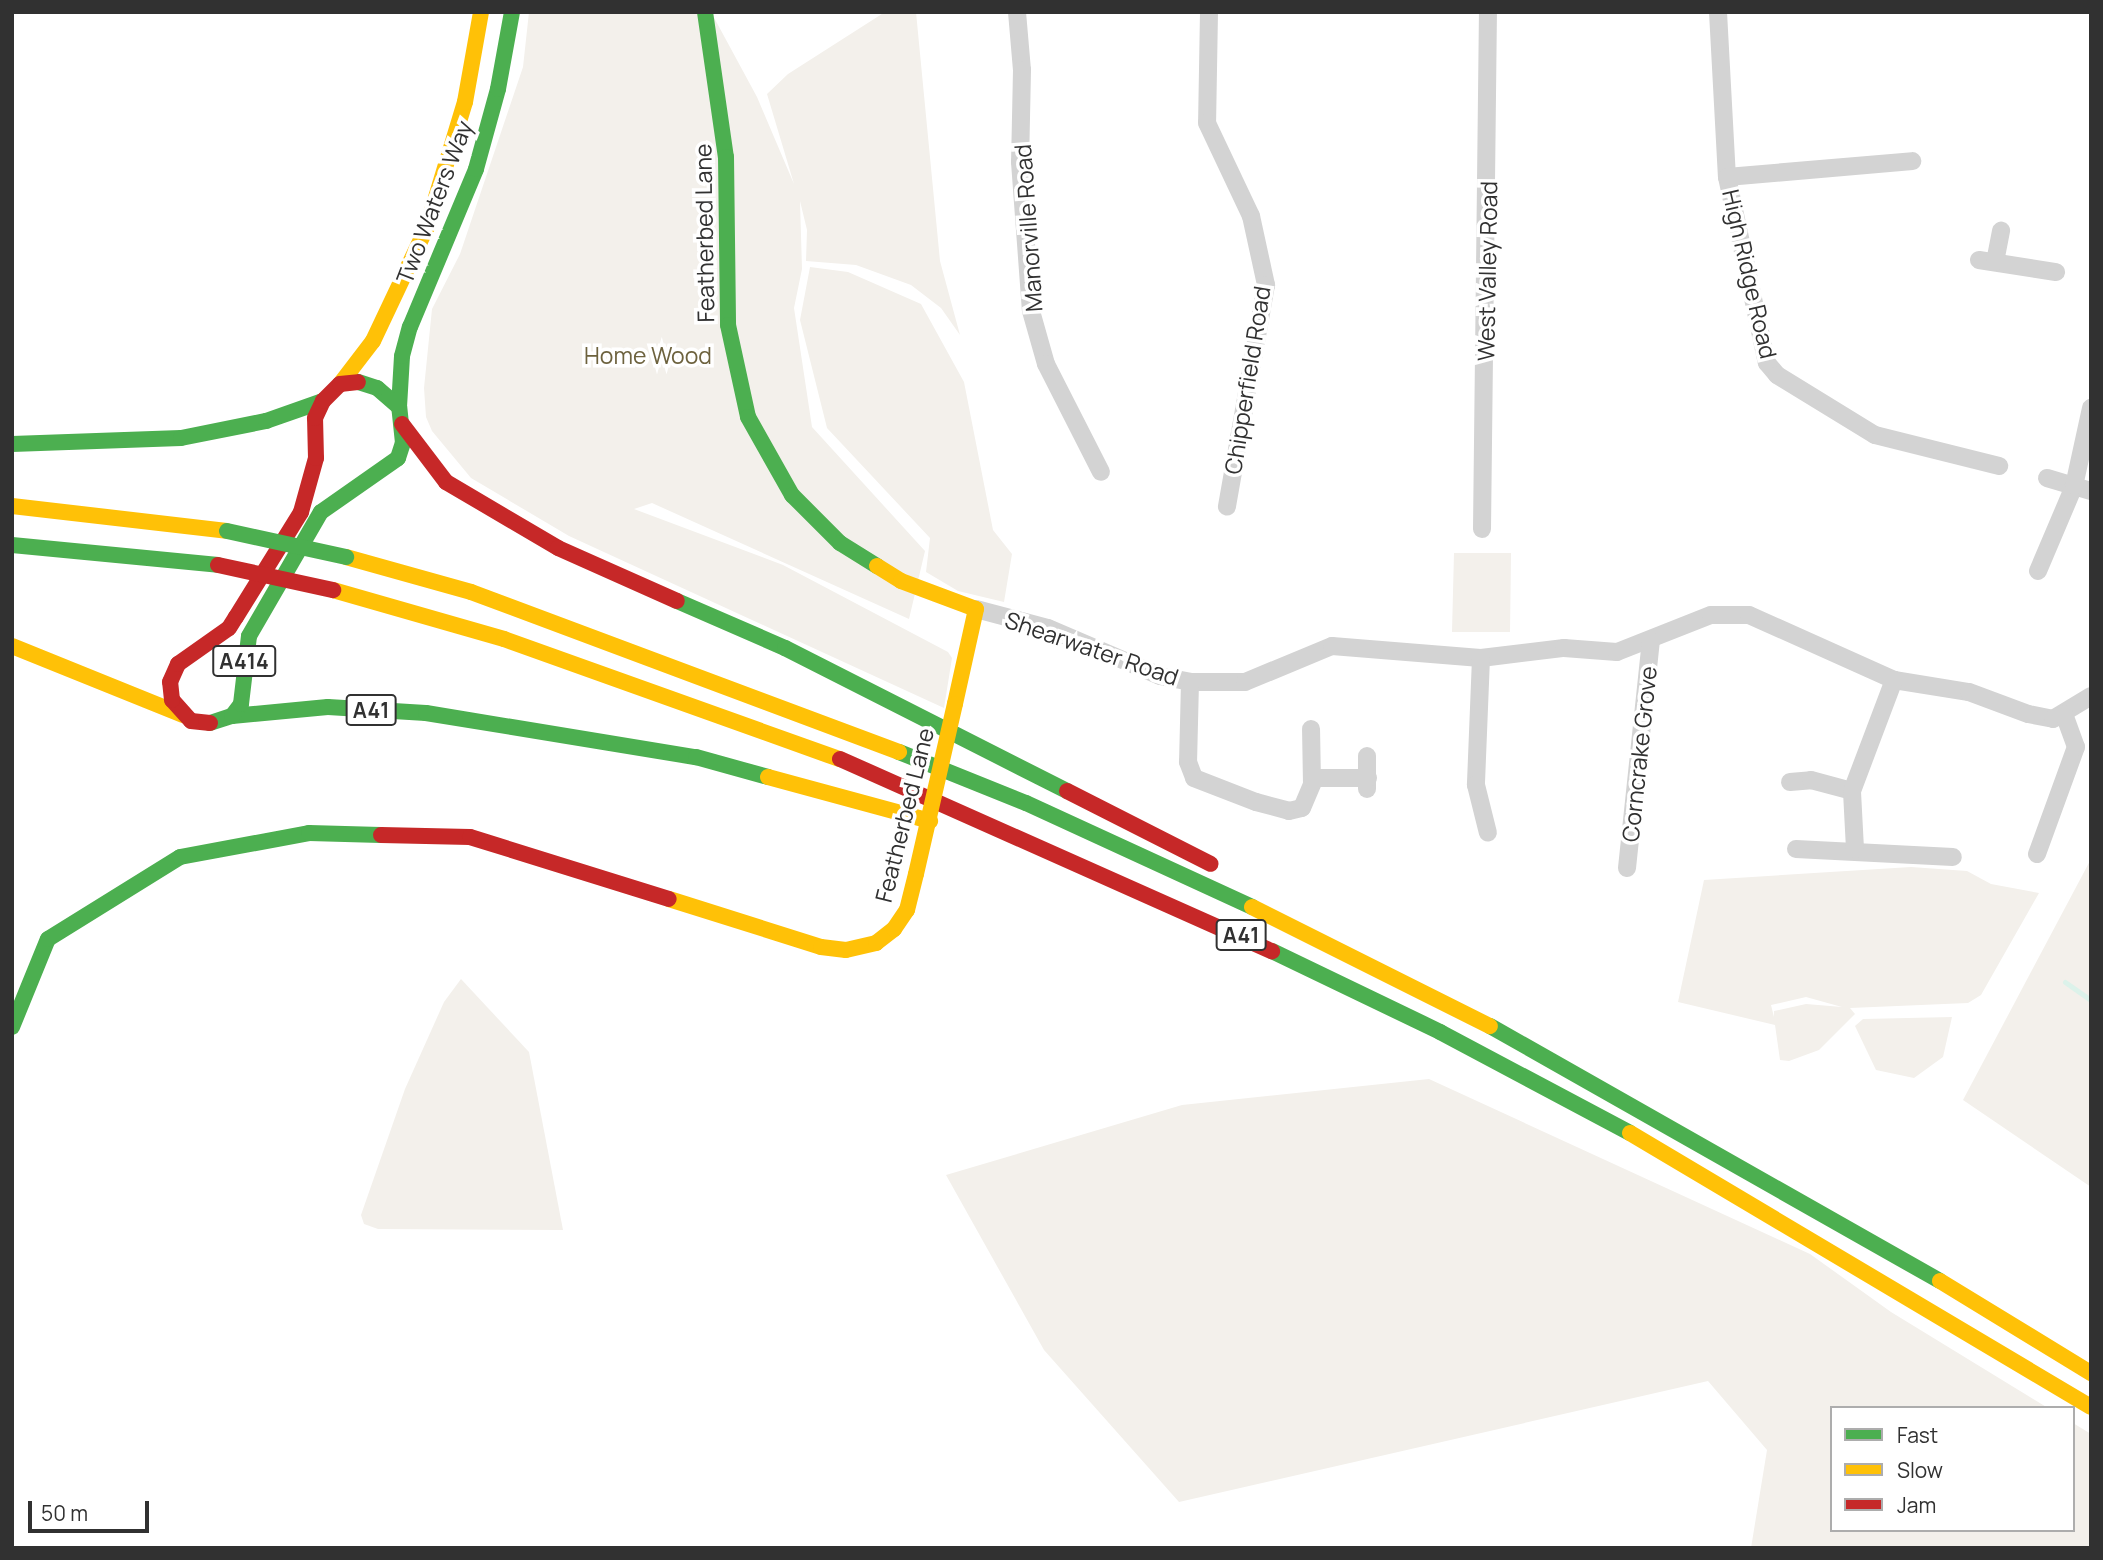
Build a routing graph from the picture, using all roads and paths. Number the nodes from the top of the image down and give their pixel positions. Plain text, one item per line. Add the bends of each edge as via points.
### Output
1 (481, 12) edge
2 (512, 12) edge
3 (705, 12) edge
4 (1017, 12) edge
5 (1209, 12) edge
6 (1488, 12) edge
7 (1718, 12) edge
8 (1912, 161) dead end
9 (1727, 177) junction
10 (2001, 231) dead end
11 (2056, 272) dead end
12 (340, 384) junction
13 (323, 401) junction
14 (399, 407) junction
15 (2091, 408) edge
16 (402, 424) junction
17 (12, 444) edge
18 (1999, 466) dead end
19 (1101, 472) dead end
20 (2048, 478) dead end
21 (2082, 488) edge
22 (12, 506) edge
23 (1227, 507) dead end
24 (1482, 529) dead end
25 (12, 545) edge
26 (2038, 572) dead end
27 (976, 609) junction
28 (1651, 641) junction
29 (12, 646) edge
30 (1481, 658) junction
31 (1894, 680) junction
32 (1190, 682) junction
33 (2091, 696) edge
34 (2064, 714) junction
35 (183, 715) junction
36 (232, 716) junction
37 (1311, 729) dead end
38 (1367, 756) dead end
39 (1312, 778) junction
40 (1790, 782) dead end
41 (1852, 791) junction
42 (1488, 833) dead end
43 (1796, 849) dead end
44 (1855, 849) junction
45 (2037, 854) dead end
46 (1953, 857) dead end
47 (1064, 858) junction
48 (1627, 868) dead end
49 (1225, 871) dead end
50 (1286, 904) dead end
51 (1463, 1011) junction
52 (12, 1027) edge
53 (2091, 1373) edge
54 (2091, 1407) edge

1 - 12 main road, Two Waters Way via 465,102 427,227 373,341
2 - 14 main road, Two Waters Way / A414 via 498,89 476,169 410,327 402,356
3 - 27 main road, Featherbed Lane via 726,158 732,357 760,446 792,495 840,543 901,582
4 - 19 street, Manorville Road via 1022,70 1020,162 1031,311 1046,364
5 - 23 street, Chipperfield Road via 1207,123 1251,216 1266,285
6 - 24 street, West Valley Road
7 - 9 street, High Ridge Road
8 - 9 street
9 - 18 street, High Ridge Road via 1767,363 1777,375 1875,435
10 - 11 street via 1987,261
12 - 13 main road, Two Waters Way
12 - 14 main road via 358,382 377,388
13 - 17 main road via 265,422 181,438
13 - 35 main road, A414 via 315,418 317,458 301,512 229,628 178,664 170,682 172,700
14 - 16 main road, A414
15 - 21 street
16 - 36 main road, A414 via 398,458 321,512 264,608 249,636 241,704
16 - 49 main road via 446,482 558,548 785,648
20 - 21 street
21 - 26 street
22 - 51 main road, A41, bridge via 227,531 346,557 471,592 1013,798 1205,884
25 - 47 main road, A41, bridge via 218,565 333,590 504,639 832,756
27 - 32 street, Shearwater Road via 1048,628 1160,676
27 - 52 main road, Featherbed Lane, bridge via 907,910 894,929 866,946 832,949 470,837 309,833 180,857 48,939
28 - 30 street, Shearwater Road via 1617,652 1564,648
28 - 31 street, Shearwater Road via 1711,615 1749,615
28 - 48 street, Corncrake Grove
29 - 35 main road
30 - 32 street, Shearwater Road via 1332,646 1245,682
30 - 42 street via 1476,785
31 - 34 street, Shearwater Road via 1969,692 2028,714 2053,719
31 - 41 street
32 - 39 street via 1188,762 1194,778 1289,811 1303,808 1310,800
33 - 34 street
34 - 45 street via 2076,747
35 - 36 main road via 206,725
36 - 47 main road, A41 via 328,707 426,713 566,733 696,757 895,808 993,843
37 - 39 street
38 - 39 street via 1367,784
40 - 41 street via 1811,780
41 - 44 street
43 - 44 street
44 - 46 street
47 - 54 main road, A41 via 1209,919 1440,1032 1676,1158
50 - 51 main road via 1421,978
51 - 53 main road, A41 via 1890,1250

